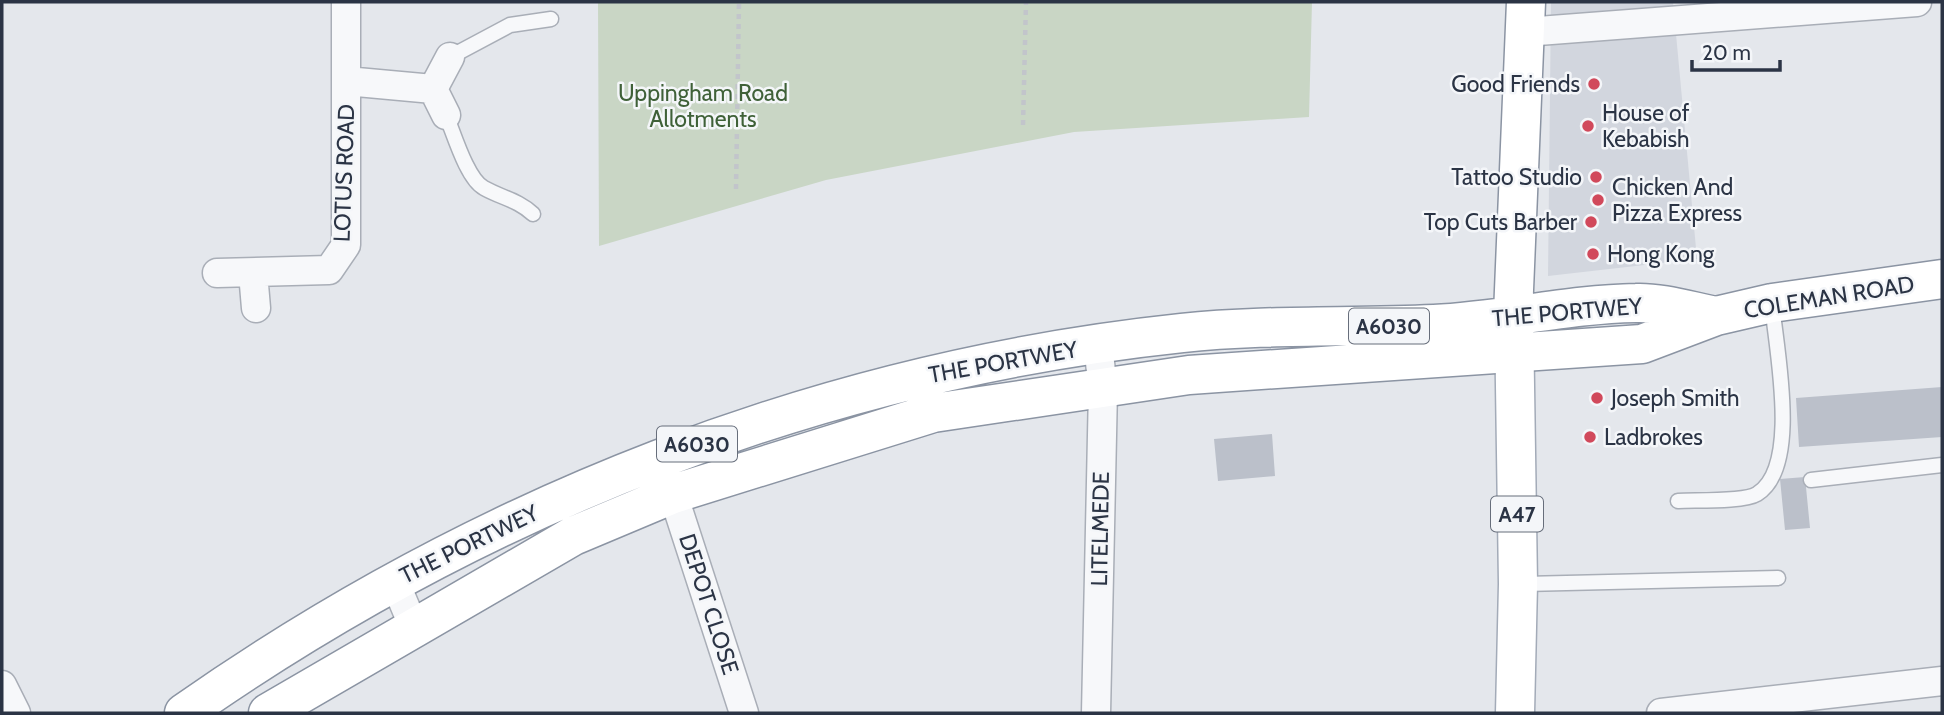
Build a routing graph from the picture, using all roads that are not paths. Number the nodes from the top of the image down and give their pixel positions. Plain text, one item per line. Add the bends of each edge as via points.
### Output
1 (346, 2) edge
2 (1917, 2) edge
3 (1525, 17) edge
4 (551, 19) dead end
5 (450, 57) joint
6 (346, 80) junction
7 (433, 89) junction
8 (446, 115) joint
9 (533, 214) dead end
10 (217, 273) dead end
11 (253, 273) junction
12 (1942, 279) edge
13 (1772, 303) junction
14 (256, 308) dead end
15 (1513, 314) junction
16 (1716, 316) junction
17 (1098, 345) junction
18 (1516, 354) junction
19 (1103, 389) junction
20 (1942, 466) edge
21 (1811, 480) dead end
22 (673, 494) junction
23 (1678, 501) dead end
24 (1778, 578) dead end
25 (394, 580) junction
26 (1518, 584) junction
27 (415, 629) junction
28 (1942, 681) edge
29 (2, 685) edge
30 (16, 713) edge
31 (184, 713) edge
32 (268, 713) edge
33 (744, 713) edge
34 (1096, 713) edge
35 (1515, 713) edge
36 (1661, 713) edge

1 - 6 street, LOTUS ROAD
2 - 3 street
3 - 15 main road, A47
4 - 5 lane via 510,25
5 - 7 street
6 - 7 street
6 - 11 street, LOTUS ROAD via 346,245 329,270
7 - 8 street
8 - 9 lane via 473,180 520,202
10 - 11 street, LOTUS ROAD
11 - 14 street
12 - 13 main road, COLEMAN ROAD / A6030
13 - 16 main road, COLEMAN ROAD / A6030
13 - 23 lane via 1783,416 1772,482 1755,496
15 - 16 main road, THE PORTWEY / A6030 via 1639,302
15 - 17 main road, THE PORTWEY / A6030 via 1439,324 1185,333
15 - 18 main road, A47
16 - 18 main road, THE PORTWEY via 1642,344
17 - 19 street, LITELMEDE
17 - 25 main road, THE PORTWEY / A6030 via 926,375 660,456
18 - 19 main road, THE PORTWEY via 1189,375
18 - 26 main road, A47
19 - 22 main road, THE PORTWEY via 933,413
19 - 34 street, LITELMEDE
20 - 21 lane
22 - 27 main road, THE PORTWEY via 573,536
22 - 33 street, DEPOT CLOSE
24 - 26 lane
25 - 27 street
25 - 31 main road, THE PORTWEY / A6030
26 - 35 main road, A47
27 - 32 main road, THE PORTWEY
28 - 36 street
29 - 30 street

